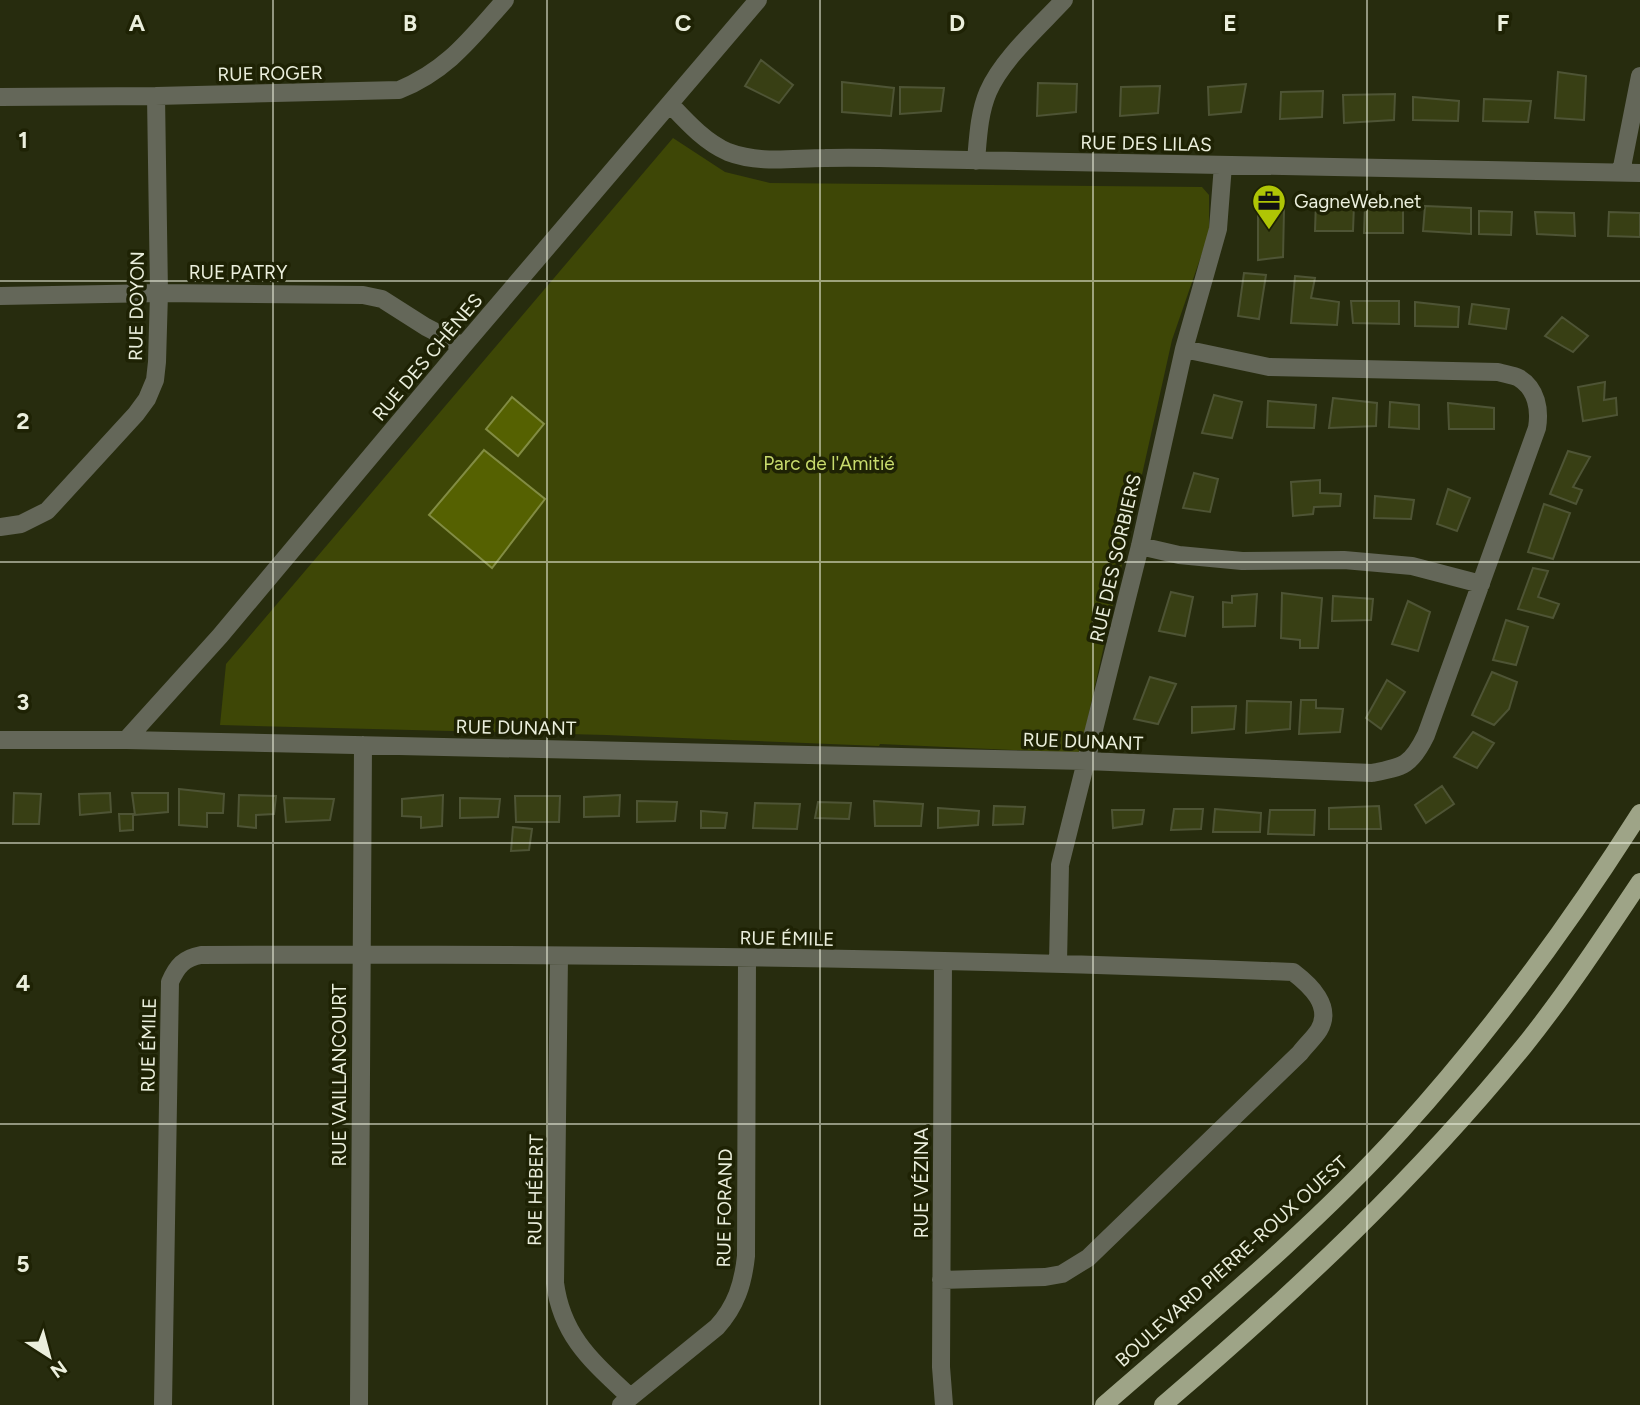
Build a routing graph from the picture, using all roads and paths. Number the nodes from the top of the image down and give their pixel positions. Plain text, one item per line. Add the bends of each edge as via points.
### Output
1 (505, 0) edge
2 (758, 0) edge
3 (1064, 0) edge
4 (1640, 76) edge
5 (156, 96) junction
6 (0, 97) edge
7 (670, 104) junction
8 (976, 161) junction
9 (1223, 164) junction
10 (1620, 172) junction
11 (1640, 173) edge
12 (159, 293) junction
13 (0, 296) edge
14 (463, 346) junction
15 (1184, 349) junction
16 (0, 527) edge
17 (1140, 546) junction
18 (1480, 584) junction
19 (0, 740) edge
20 (126, 740) junction
21 (363, 745) junction
22 (1086, 761) junction
23 (1640, 813) edge
24 (1640, 881) edge
25 (361, 954) junction
26 (559, 957) junction
27 (747, 959) junction
28 (943, 961) junction
29 (1058, 963) junction
30 (942, 1280) junction
31 (625, 1401) edge
32 (163, 1405) edge
33 (359, 1405) edge
34 (944, 1405) edge
35 (1104, 1405) edge
36 (1163, 1405) edge

1 - 5 street, RUE ROGER via 452,59 430,76 399,90
2 - 7 street, RUE DES CHÊNES
3 - 8 street via 1003,66 988,92
4 - 10 street
5 - 6 street, RUE ROGER
5 - 12 street, RUE DOYON
7 - 8 street, RUE DES LILAS via 712,142 760,160
7 - 14 street, RUE DES CHÊNES
8 - 9 street, RUE DES LILAS
9 - 10 street, RUE DES LILAS
9 - 15 street, RUE DES SORBIERS via 1218,229
10 - 11 street, RUE DES LILAS
12 - 13 street, RUE PATRY
12 - 14 street, RUE PATRY via 363,295 382,299
12 - 16 street, RUE DOYON via 155,380 147,399 47,511 22,524
14 - 20 street, RUE DES CHÊNES via 220,636
15 - 17 street, RUE DES SORBIERS
15 - 18 street, RUE DUNANT via 1269,367 1498,372 1519,378 1535,395 1538,428
17 - 18 street via 1242,562 1412,566
17 - 22 street, RUE DES SORBIERS
18 - 22 street, RUE DUNANT via 1426,735 1400,768 1372,773
19 - 20 street, RUE DUNANT
20 - 21 street, RUE DUNANT
21 - 22 street, RUE DUNANT
21 - 25 street, RUE VAILLANCOURT
22 - 29 street, RUE DES SORBIERS via 1060,865
23 - 35 main road, BOULEVARD PIERRE-ROUX OUEST via 1591,890 1501,1013 1401,1132 1304,1229
24 - 36 main road via 1524,1045 1418,1167 1332,1253
25 - 26 street, RUE ÉMILE
25 - 32 street, RUE ÉMILE via 201,955 178,966 170,982
25 - 33 street, RUE VAILLANCOURT
26 - 27 street, RUE ÉMILE
26 - 31 street, RUE HÉBERT via 557,1298 580,1348
27 - 28 street, RUE ÉMILE
27 - 31 street, RUE FORAND via 743,1285 717,1327
28 - 29 street, RUE ÉMILE
28 - 30 street, RUE VÉZINA
29 - 30 street, RUE ÉMILE via 1293,972 1319,997 1320,1028 1300,1053 1074,1268 1031,1279
30 - 34 street, RUE VÉZINA

